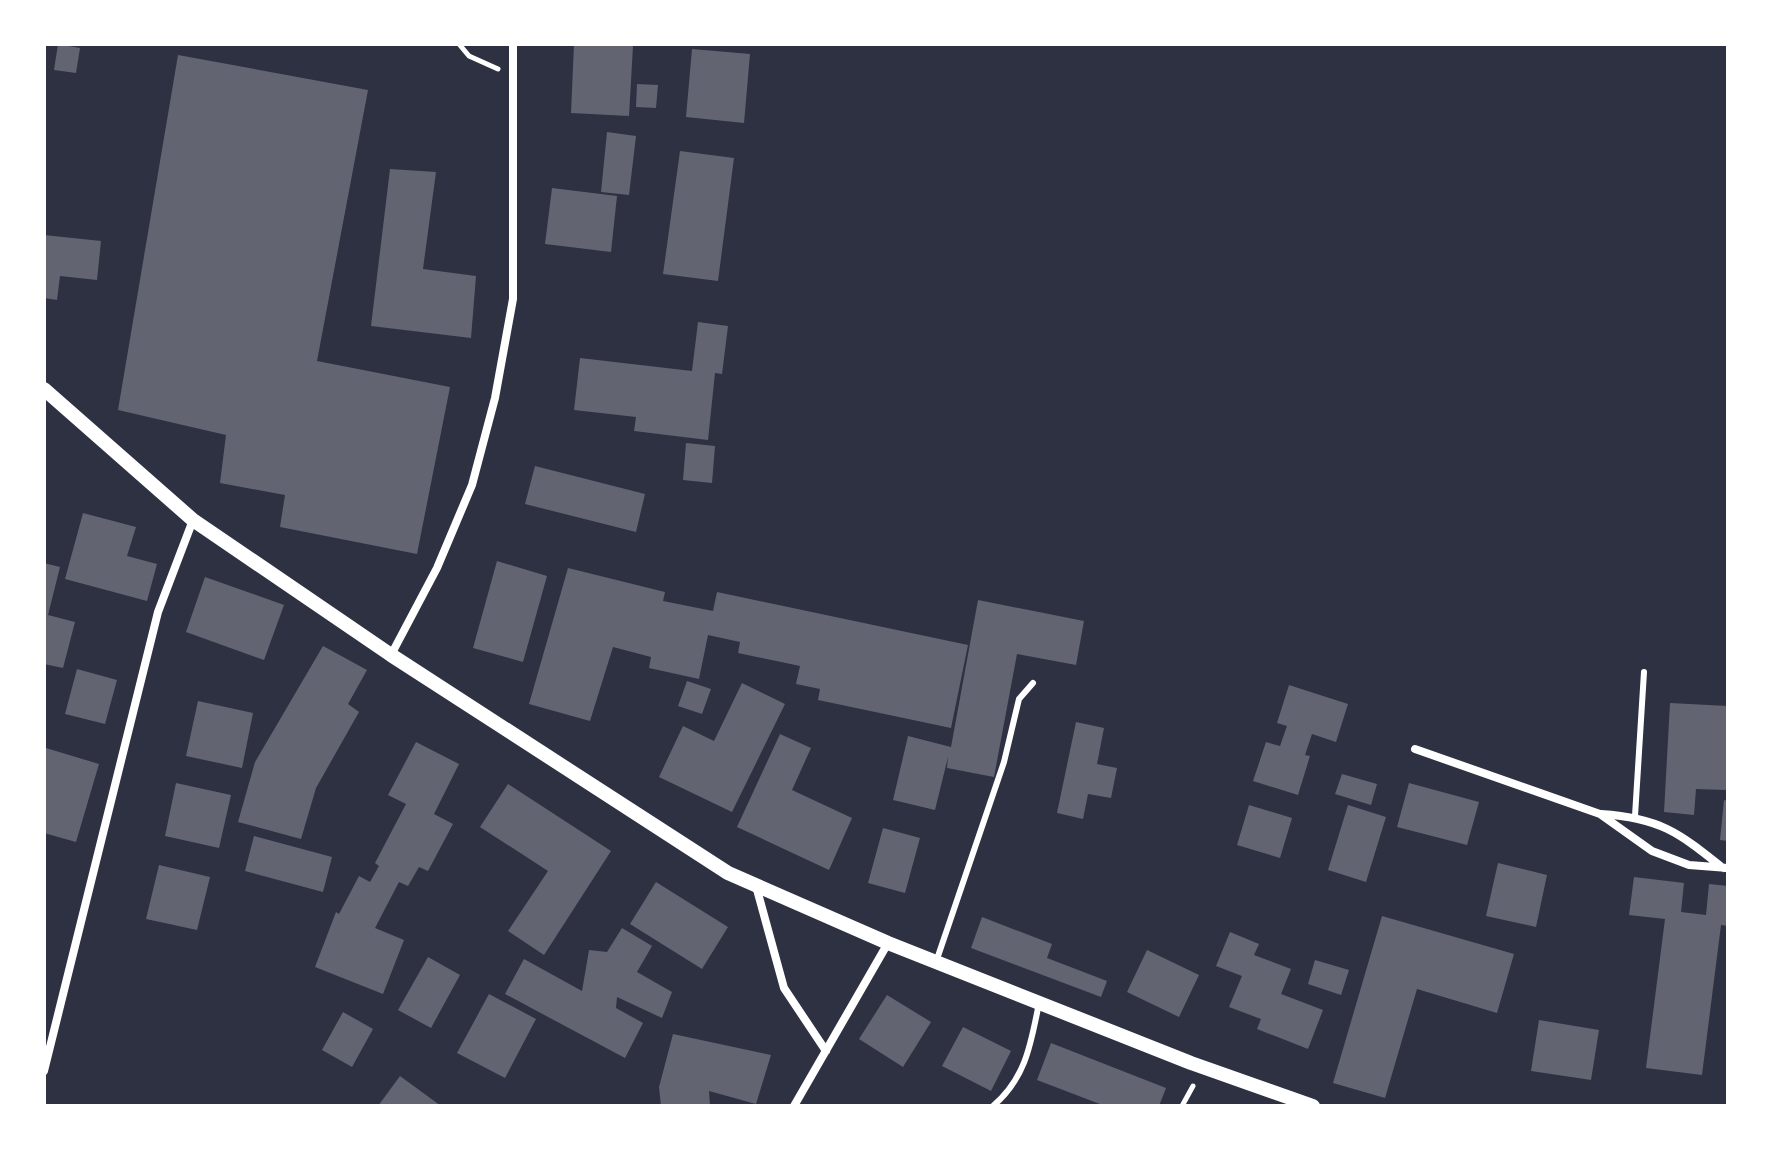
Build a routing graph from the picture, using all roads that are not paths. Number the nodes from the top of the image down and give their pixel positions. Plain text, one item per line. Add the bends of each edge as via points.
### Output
1 (513, 44) edge
2 (44, 389) edge
3 (193, 520) junction
4 (391, 655) junction
5 (1644, 672) dead end
6 (1033, 683) dead end
7 (1415, 749) dead end
8 (1600, 814) junction
9 (1635, 816) junction
10 (1726, 868) edge
11 (756, 886) junction
12 (888, 943) junction
13 (936, 962) junction
14 (1039, 1003) junction
15 (826, 1051) junction
16 (44, 1071) edge
17 (794, 1106) edge
18 (993, 1106) edge
19 (1313, 1106) edge

1 - 4 street via 513,299 495,398 472,485 437,568
2 - 3 street
3 - 4 street
3 - 16 street via 158,612
4 - 11 street via 716,866
5 - 9 lane
6 - 13 lane via 1019,699 1004,762
7 - 8 street
8 - 9 street
8 - 10 street via 1652,851 1689,865
9 - 10 street via 1659,823
11 - 12 street
11 - 15 street via 784,988
12 - 13 street
12 - 15 street
13 - 14 street
14 - 18 lane via 1026,1064
14 - 19 street
15 - 17 street

